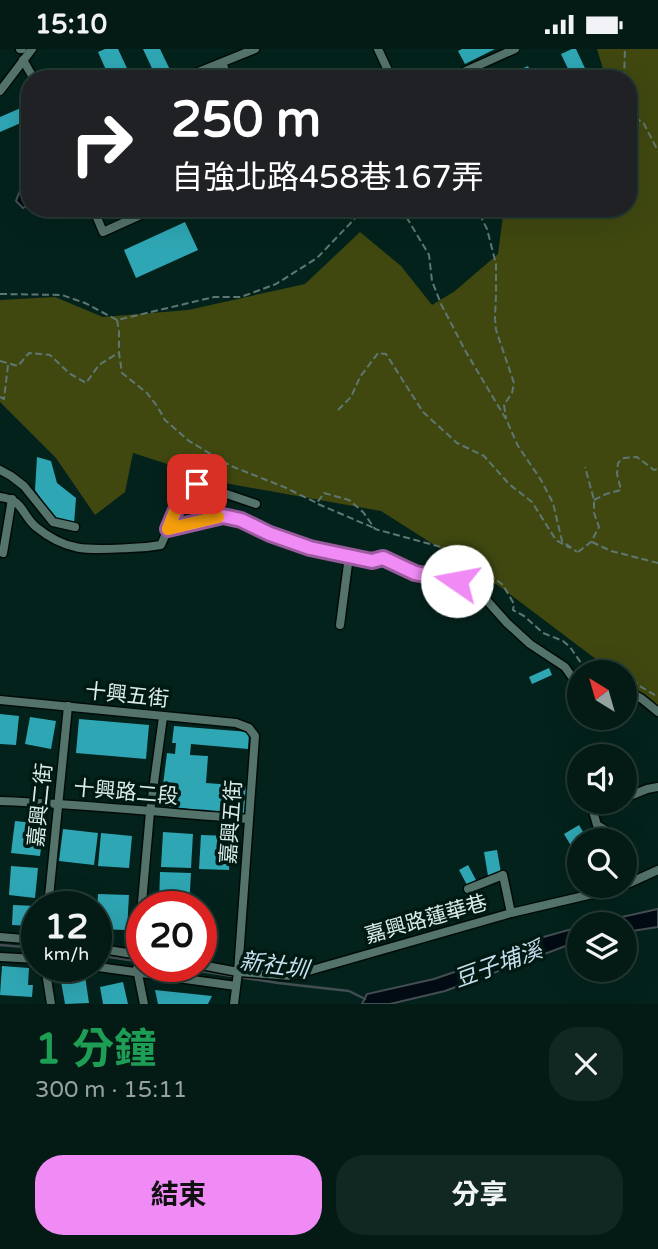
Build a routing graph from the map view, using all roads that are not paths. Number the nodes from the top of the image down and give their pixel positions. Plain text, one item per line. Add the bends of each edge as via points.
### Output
1 (32, 49) edge
2 (255, 49) edge
3 (378, 49) edge
4 (514, 49) edge
5 (23, 60) junction
6 (222, 63) junction
7 (29, 70) edge
8 (204, 70) edge
9 (225, 70) edge
10 (388, 70) edge
11 (468, 70) edge
12 (0, 91) edge
13 (97, 217) edge
14 (136, 217) edge
15 (0, 470) edge
16 (0, 498) edge
17 (12, 499) junction
18 (257, 504) dead end
19 (75, 527) dead end
20 (168, 529) junction
21 (3, 553) dead end
22 (349, 556) junction
23 (340, 625) dead end
24 (567, 670) edge
25 (637, 696) edge
26 (0, 700) edge
27 (68, 706) junction
28 (658, 712) edge
29 (163, 717) junction
30 (249, 728) joint
31 (658, 787) edge
32 (637, 793) edge
33 (0, 801) edge
34 (57, 803) junction
35 (150, 812) junction
36 (249, 819) junction
37 (658, 870) edge
38 (637, 879) edge
39 (468, 889) dead end
40 (49, 891) edge
41 (144, 891) edge
42 (572, 898) edge
43 (510, 913) junction
44 (0, 937) edge
45 (21, 939) edge
46 (0, 957) edge
47 (21, 958) edge
48 (217, 971) edge
49 (217, 976) edge
50 (237, 979) junction
51 (48, 982) edge
52 (141, 982) edge
53 (51, 1004) edge
54 (144, 1004) edge
55 (234, 1004) edge

1 - 5 street
2 - 6 street
3 - 10 street
4 - 11 street
5 - 7 street
5 - 12 street
6 - 8 street
6 - 9 street
13 - 14 street via 103,232
15 - 19 street via 24,486 53,522
16 - 17 street
17 - 20 street via 34,525 77,549 144,549 161,545
17 - 21 street
18 - 20 street via 197,484 184,491
20 - 22 street via 223,516 310,548
22 - 23 street
22 - 24 street via 372,561 383,558 415,573 473,585 530,644
25 - 28 street
26 - 27 street, 十興五街
27 - 29 street, 十興五街
27 - 34 street, 嘉興二街
29 - 30 street, 十興五街
29 - 35 street
30 - 36 street, 嘉興五街 via 255,736
31 - 32 street
33 - 34 street, 十興路二段
34 - 35 street, 十興路二段
34 - 40 street, 嘉興二街
35 - 36 street, 十興路二段
35 - 41 street
36 - 50 street, 嘉興五街
37 - 38 street, 嘉興路蓮華巷
39 - 43 street via 503,875
42 - 43 street, 嘉興路蓮華巷
43 - 50 street, 嘉興路蓮華巷 via 291,976
44 - 45 street
46 - 47 street
48 - 50 street
49 - 50 street
50 - 55 street, 嘉興五街
51 - 53 street
52 - 54 street

